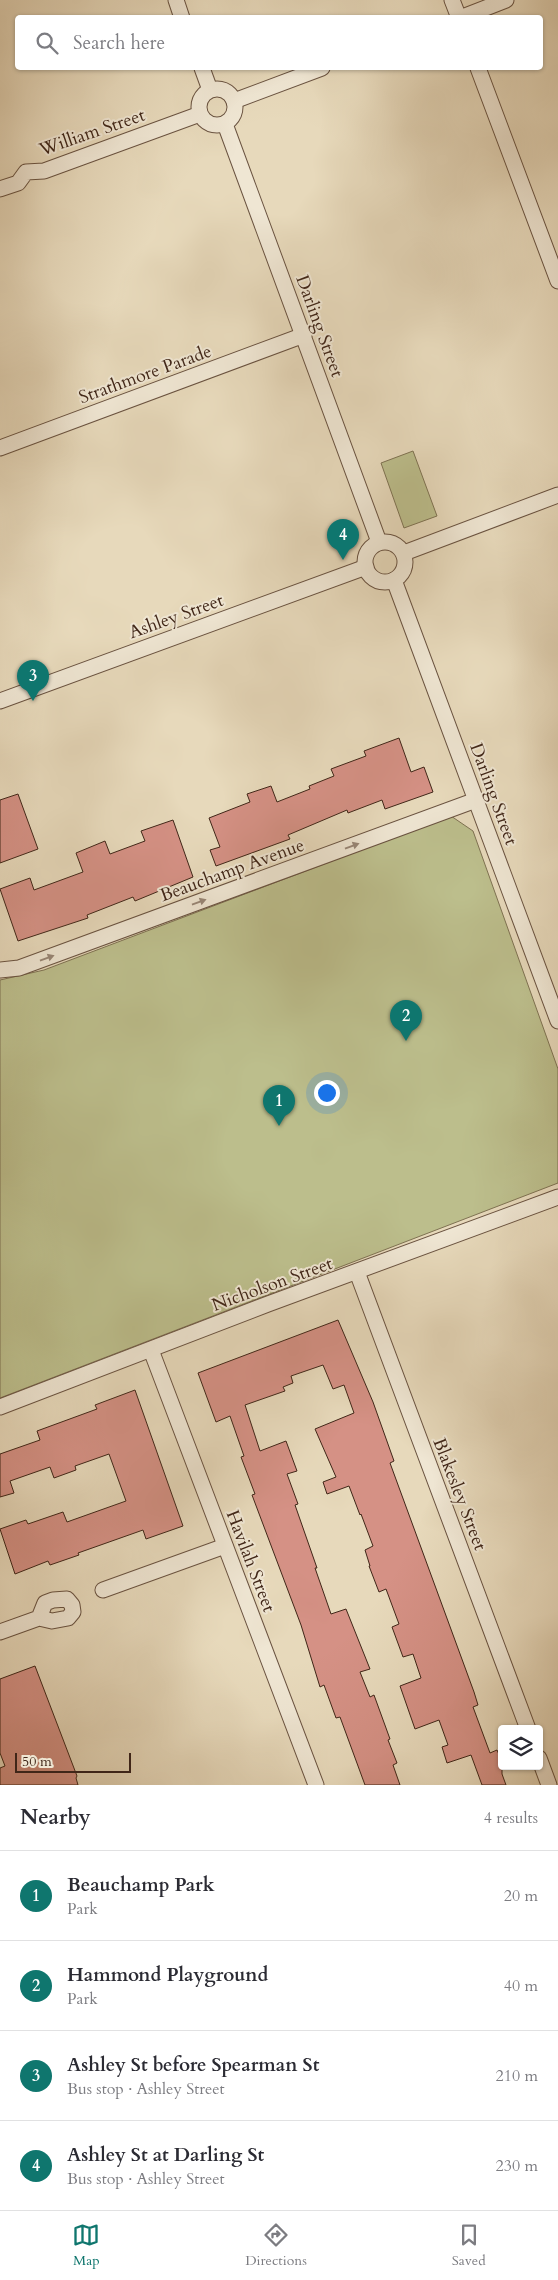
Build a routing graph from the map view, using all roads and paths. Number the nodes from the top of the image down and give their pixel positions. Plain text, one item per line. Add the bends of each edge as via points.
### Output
1 (176, 0) edge
2 (452, 0) edge
3 (506, 0) edge
4 (181, 15) edge
5 (458, 15) edge
6 (467, 15) edge
7 (203, 70) edge
8 (317, 70) edge
9 (479, 70) edge
10 (210, 90) junction
11 (234, 101) junction
12 (200, 114) junction
13 (225, 124) junction
14 (0, 189) edge
15 (558, 281) edge
16 (304, 335) junction
17 (0, 448) edge
18 (558, 495) edge
19 (379, 542) junction
20 (404, 553) junction
21 (366, 567) junction
22 (394, 580) junction
23 (0, 701) edge
24 (476, 800) junction
25 (0, 970) edge
26 (558, 1021) edge
27 (558, 1197) edge
28 (357, 1272) junction
29 (151, 1350) junction
30 (0, 1407) edge
31 (225, 1546) junction
32 (103, 1590) dead end
33 (39, 1618) dead end
34 (0, 1632) edge
35 (527, 1725) edge
36 (543, 1769) edge
37 (316, 1785) edge
38 (549, 1785) edge

1 - 4 street
2 - 5 street
3 - 6 street
7 - 10 street
8 - 11 street
9 - 15 street
10 - 11 street via 222,89
10 - 12 street via 199,103
11 - 13 street via 234,114
12 - 13 street via 210,124
12 - 14 street, William Street via 44,171 26,172 18,183
13 - 16 street, Darling Street
16 - 17 street, Strathmore Parade
16 - 19 street, Darling Street
18 - 20 street
19 - 20 street via 396,544
19 - 21 street via 367,552
20 - 22 street via 406,566
21 - 22 street via 377,580
21 - 23 street, Ashley Street
22 - 24 street, Darling Street
25 -> 24 street, Beauchamp Avenue via 19,968
24 - 26 street, Darling Street
27 - 28 street, Nicholson Street
28 - 29 street, Nicholson Street
28 - 35 street, Blakesley Street
29 - 30 street, Nicholson Street
29 - 31 street, Havilah Street
31 - 32 street
31 - 37 street, Havilah Street
33 - 34 street
36 - 38 street

